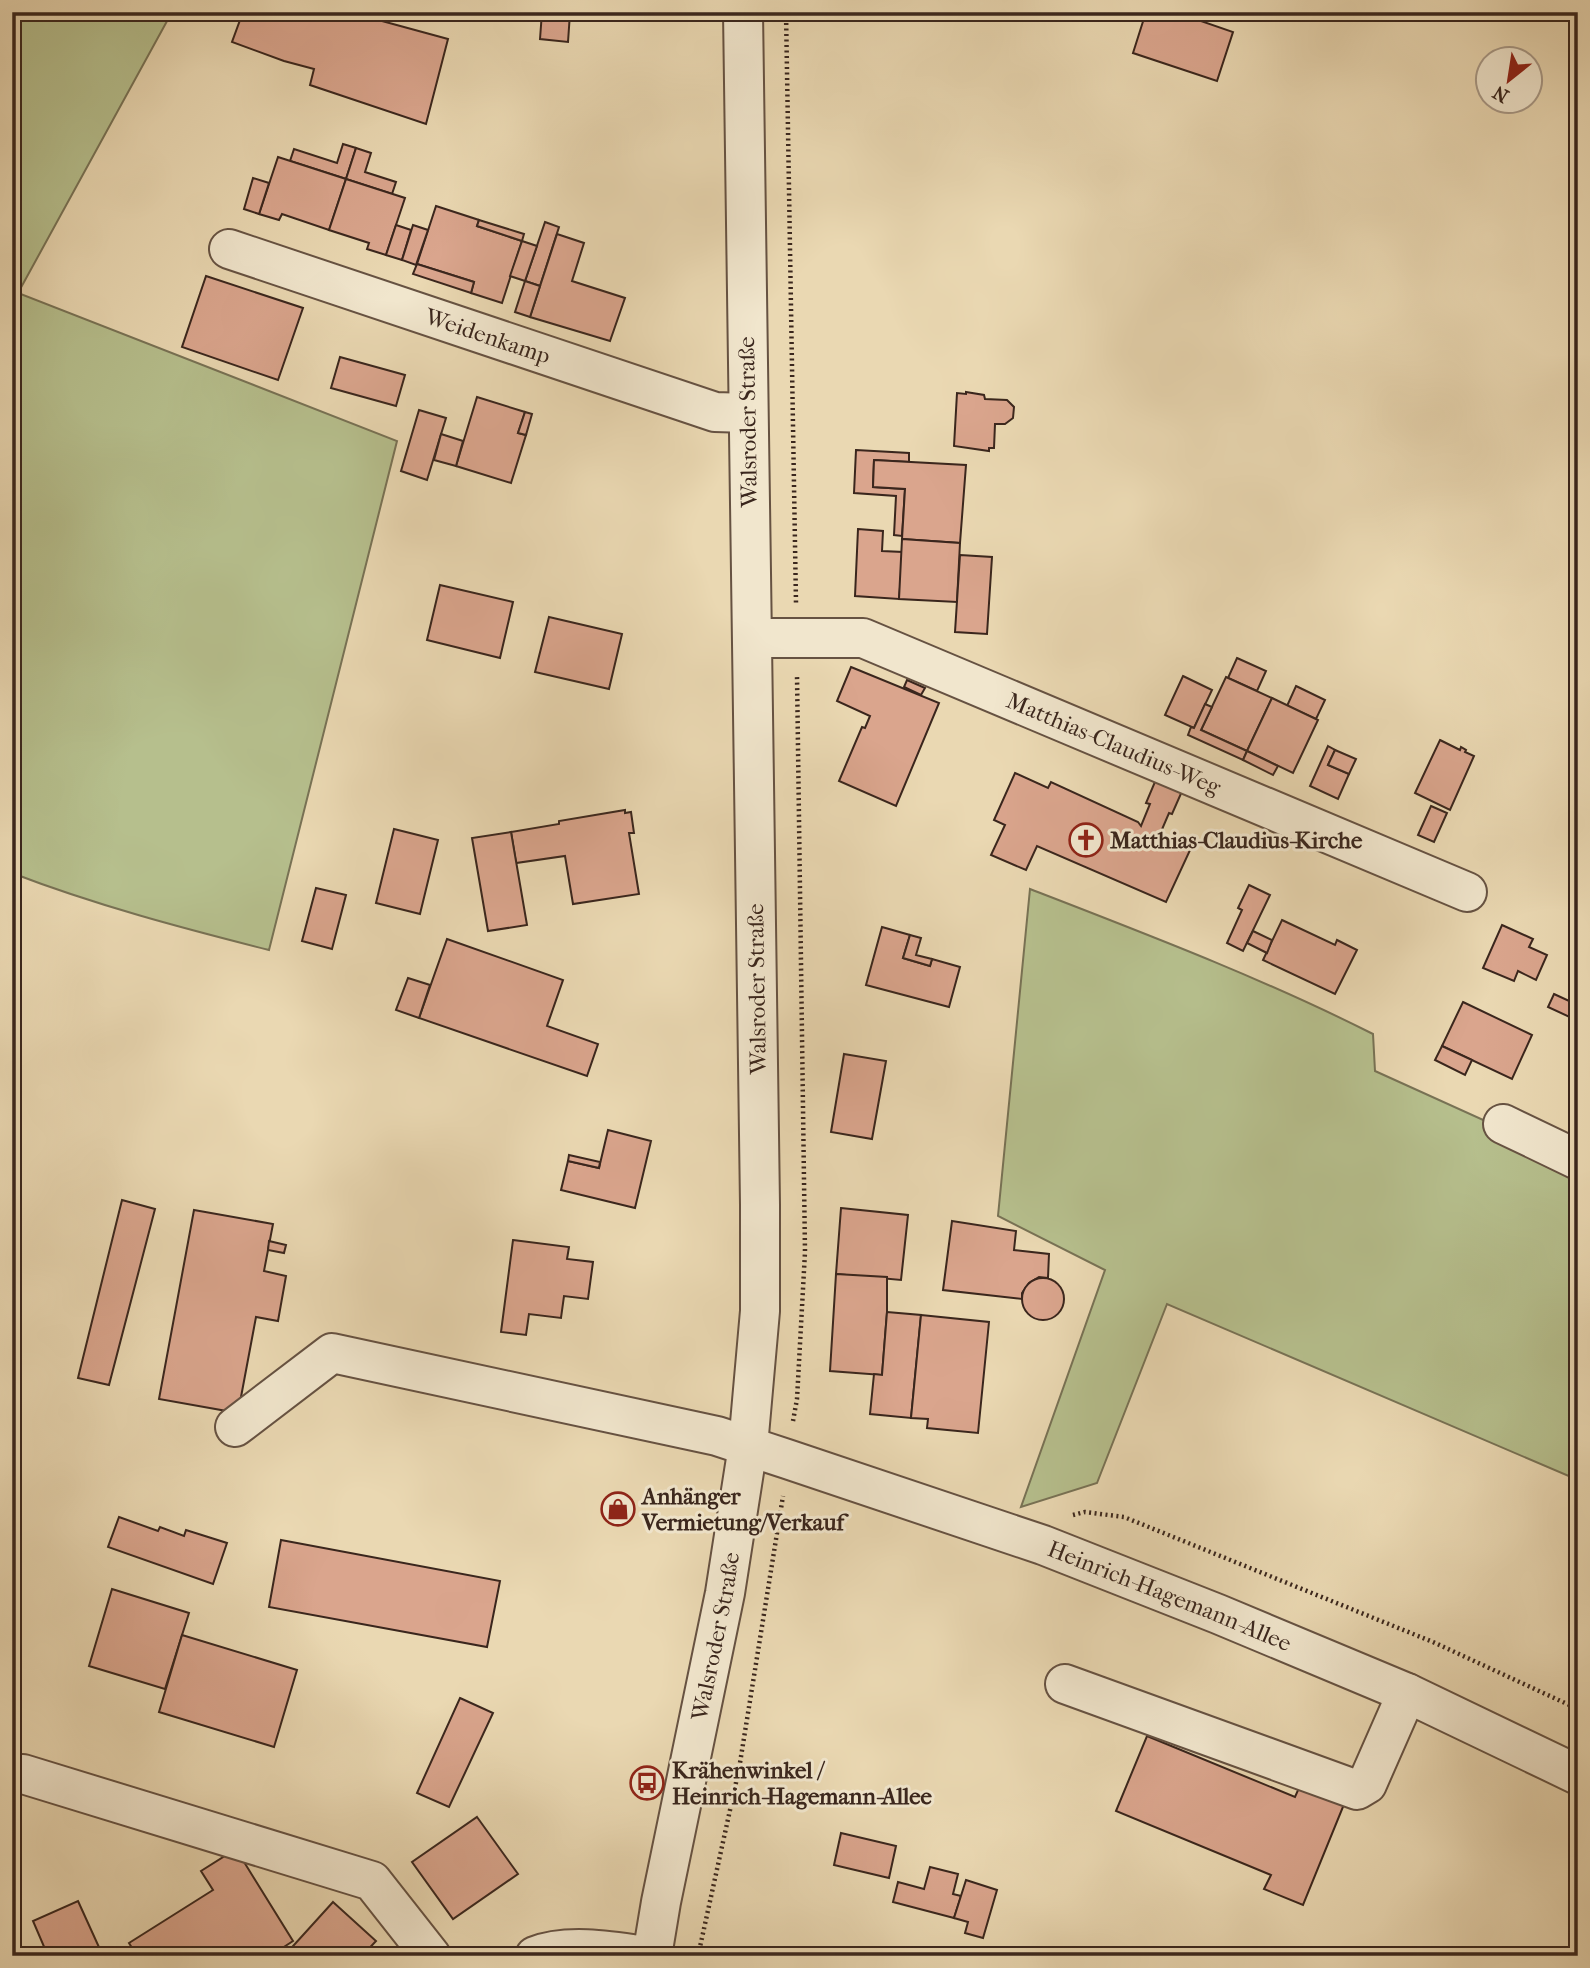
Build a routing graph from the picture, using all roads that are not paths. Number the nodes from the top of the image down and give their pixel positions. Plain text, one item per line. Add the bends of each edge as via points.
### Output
1 (743, 12) edge
2 (229, 249) dead end
3 (748, 413) junction
4 (752, 638) junction
5 (1467, 892) dead end
6 (1503, 1124) dead end
7 (1578, 1160) edge
8 (235, 1427) dead end
9 (748, 1446) junction
10 (1065, 1684) dead end
11 (1407, 1693) junction
12 (23, 1774) dead end
13 (1578, 1775) edge
14 (431, 1956) edge
15 (535, 1956) edge
16 (646, 1956) edge
17 (652, 1956) edge

1 - 3 street, Walsroder Straße
2 - 3 street, Weidenkamp via 715,411
3 - 4 street, Walsroder Straße
4 - 5 street, Matthias-Claudius-Weg via 863,638
4 - 9 street, Walsroder Straße via 760,1311
6 - 7 street
8 - 9 street, Heinrich-Hagemann-Allee via 332,1353
9 - 11 street, Heinrich-Hagemann-Allee via 1043,1545
9 - 17 street, Walsroder Straße via 725,1593
10 - 11 street via 1357,1790 1367,1784
11 - 13 street, Heinrich-Hagemann-Allee
12 - 14 street via 372,1881
15 - 16 street via 581,1950

